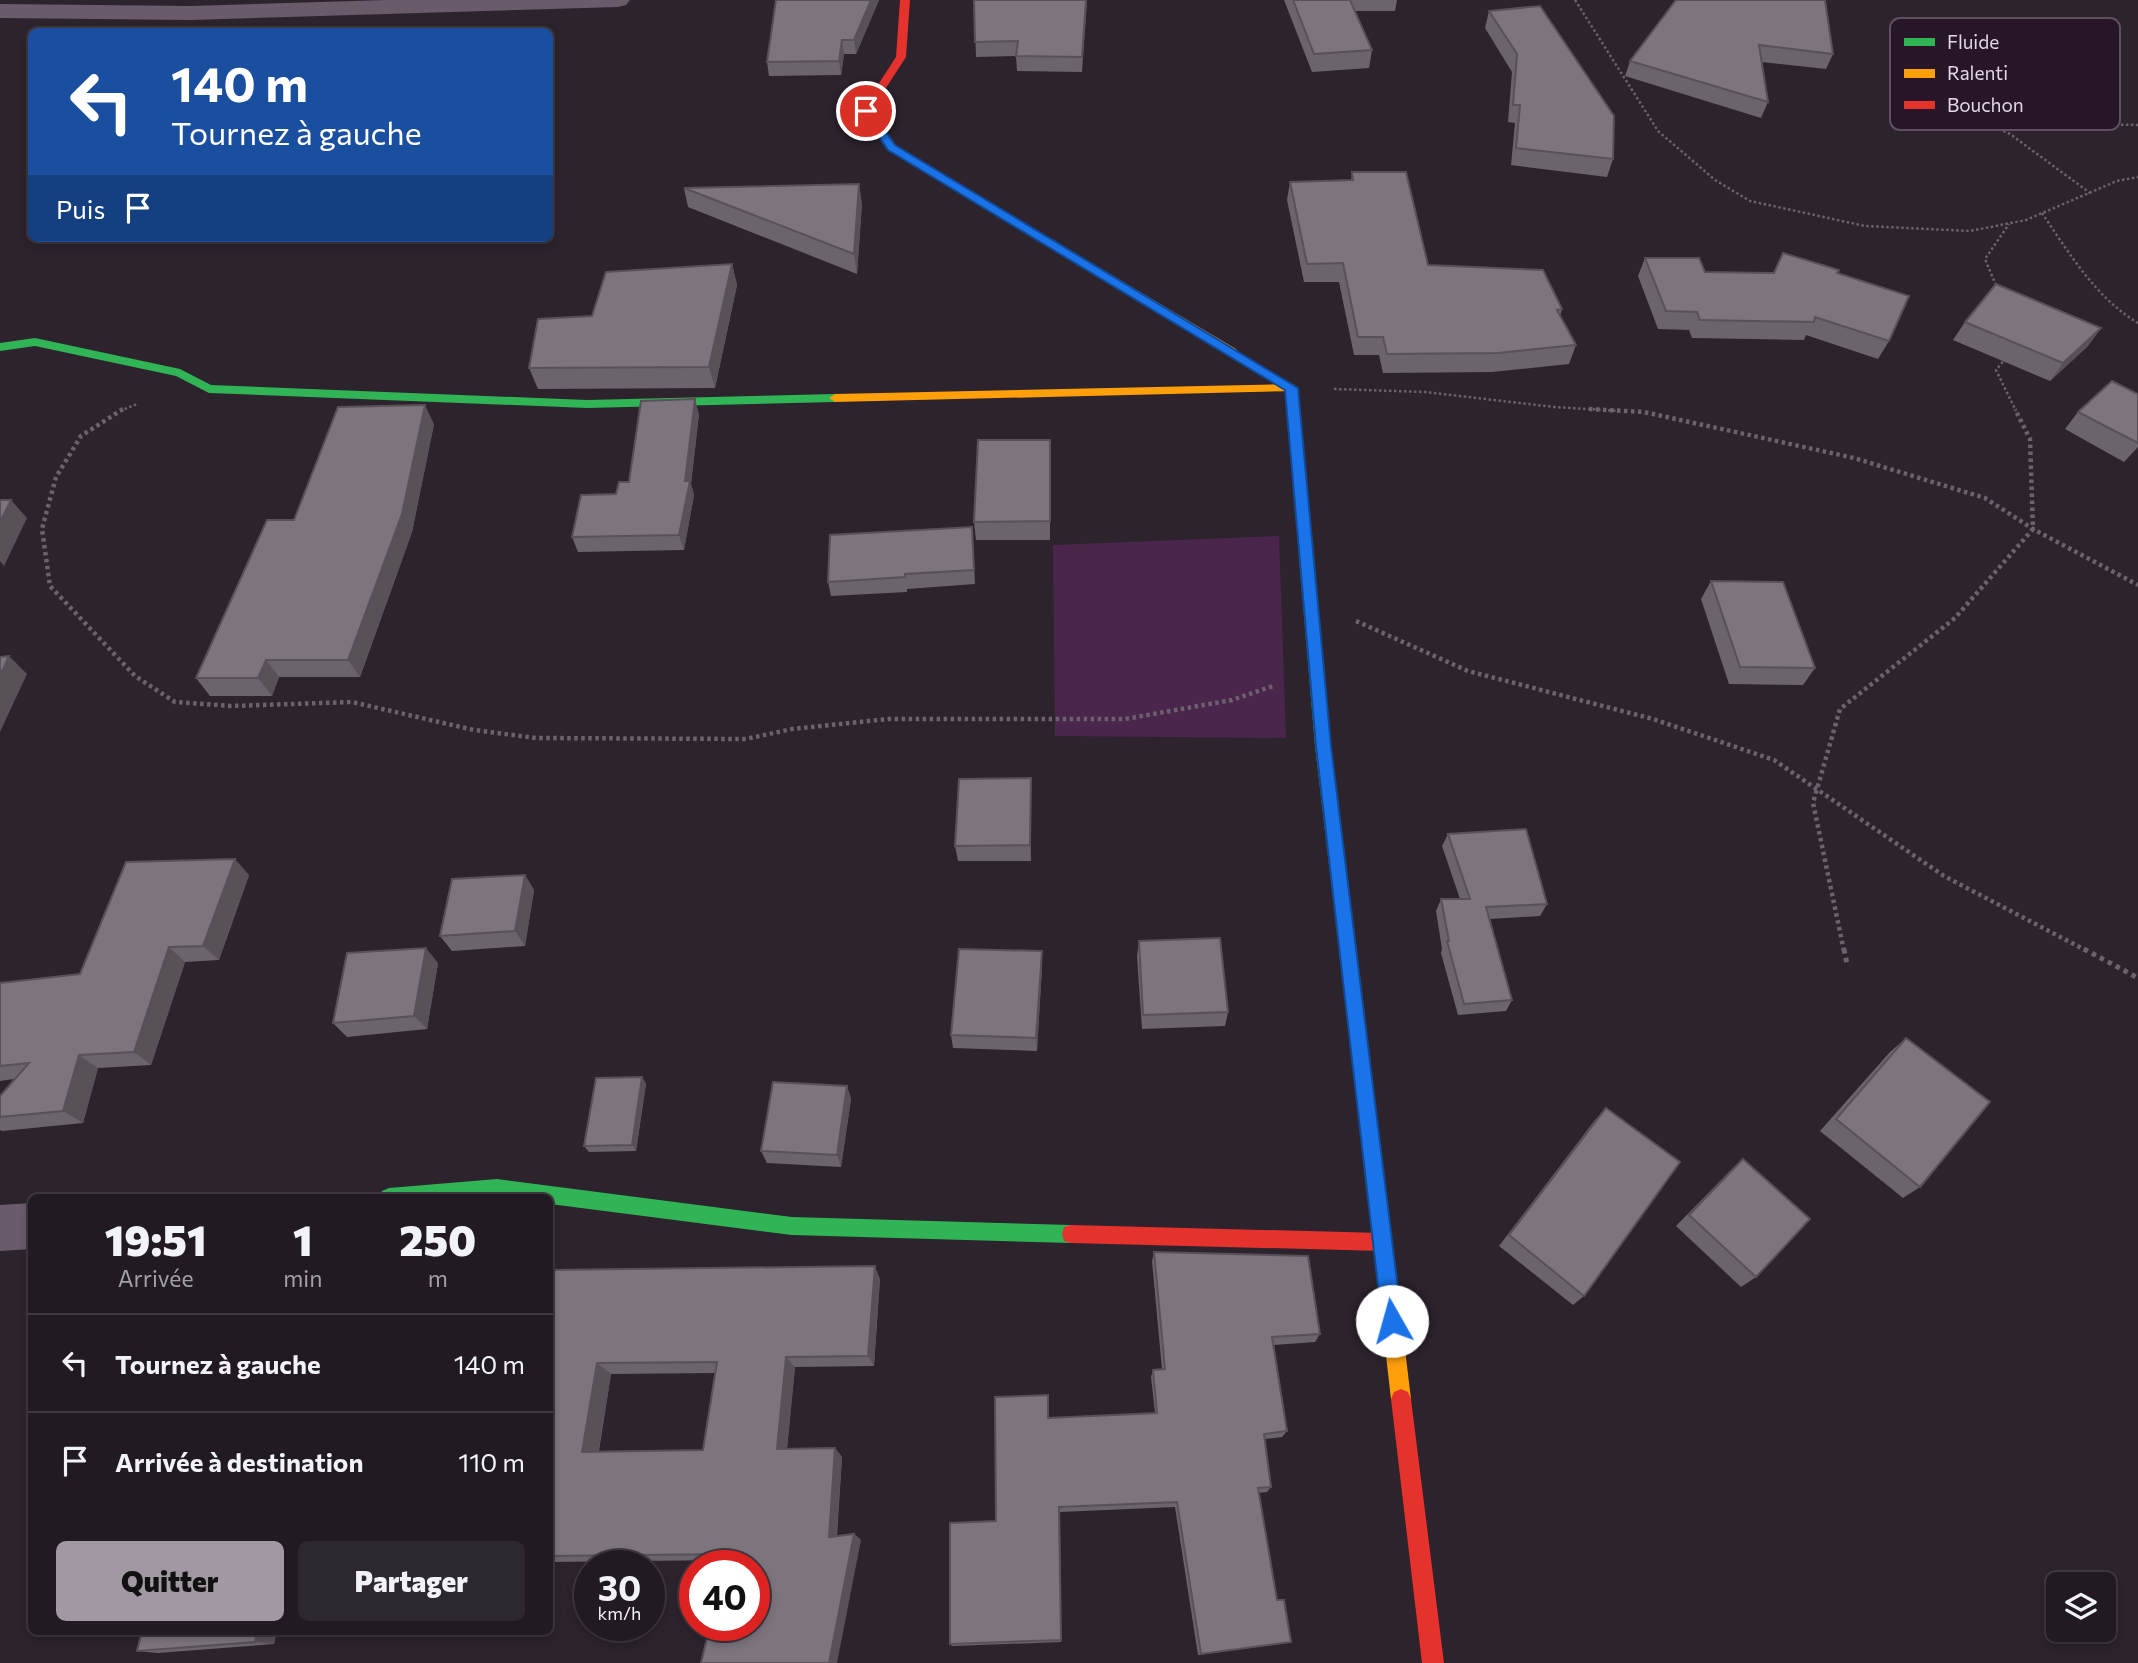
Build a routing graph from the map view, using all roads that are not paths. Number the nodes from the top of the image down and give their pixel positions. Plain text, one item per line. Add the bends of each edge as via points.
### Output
1 (618, 0) edge
2 (905, 0) edge
3 (0, 11) edge
4 (0, 347) edge
5 (1292, 388) junction
6 (425, 1194) edge
7 (544, 1194) edge
8 (553, 1195) edge
9 (28, 1226) edge
10 (0, 1228) edge
11 (1382, 1242) junction
12 (1433, 1663) edge

1 - 3 street via 191,13
2 - 5 street via 901,57 866,111 892,147
4 - 5 street via 35,342 180,373 209,388 587,404
5 - 11 street via 1325,760
6 - 7 street via 497,1188
8 - 11 street via 792,1226
9 - 10 street
11 - 12 street

